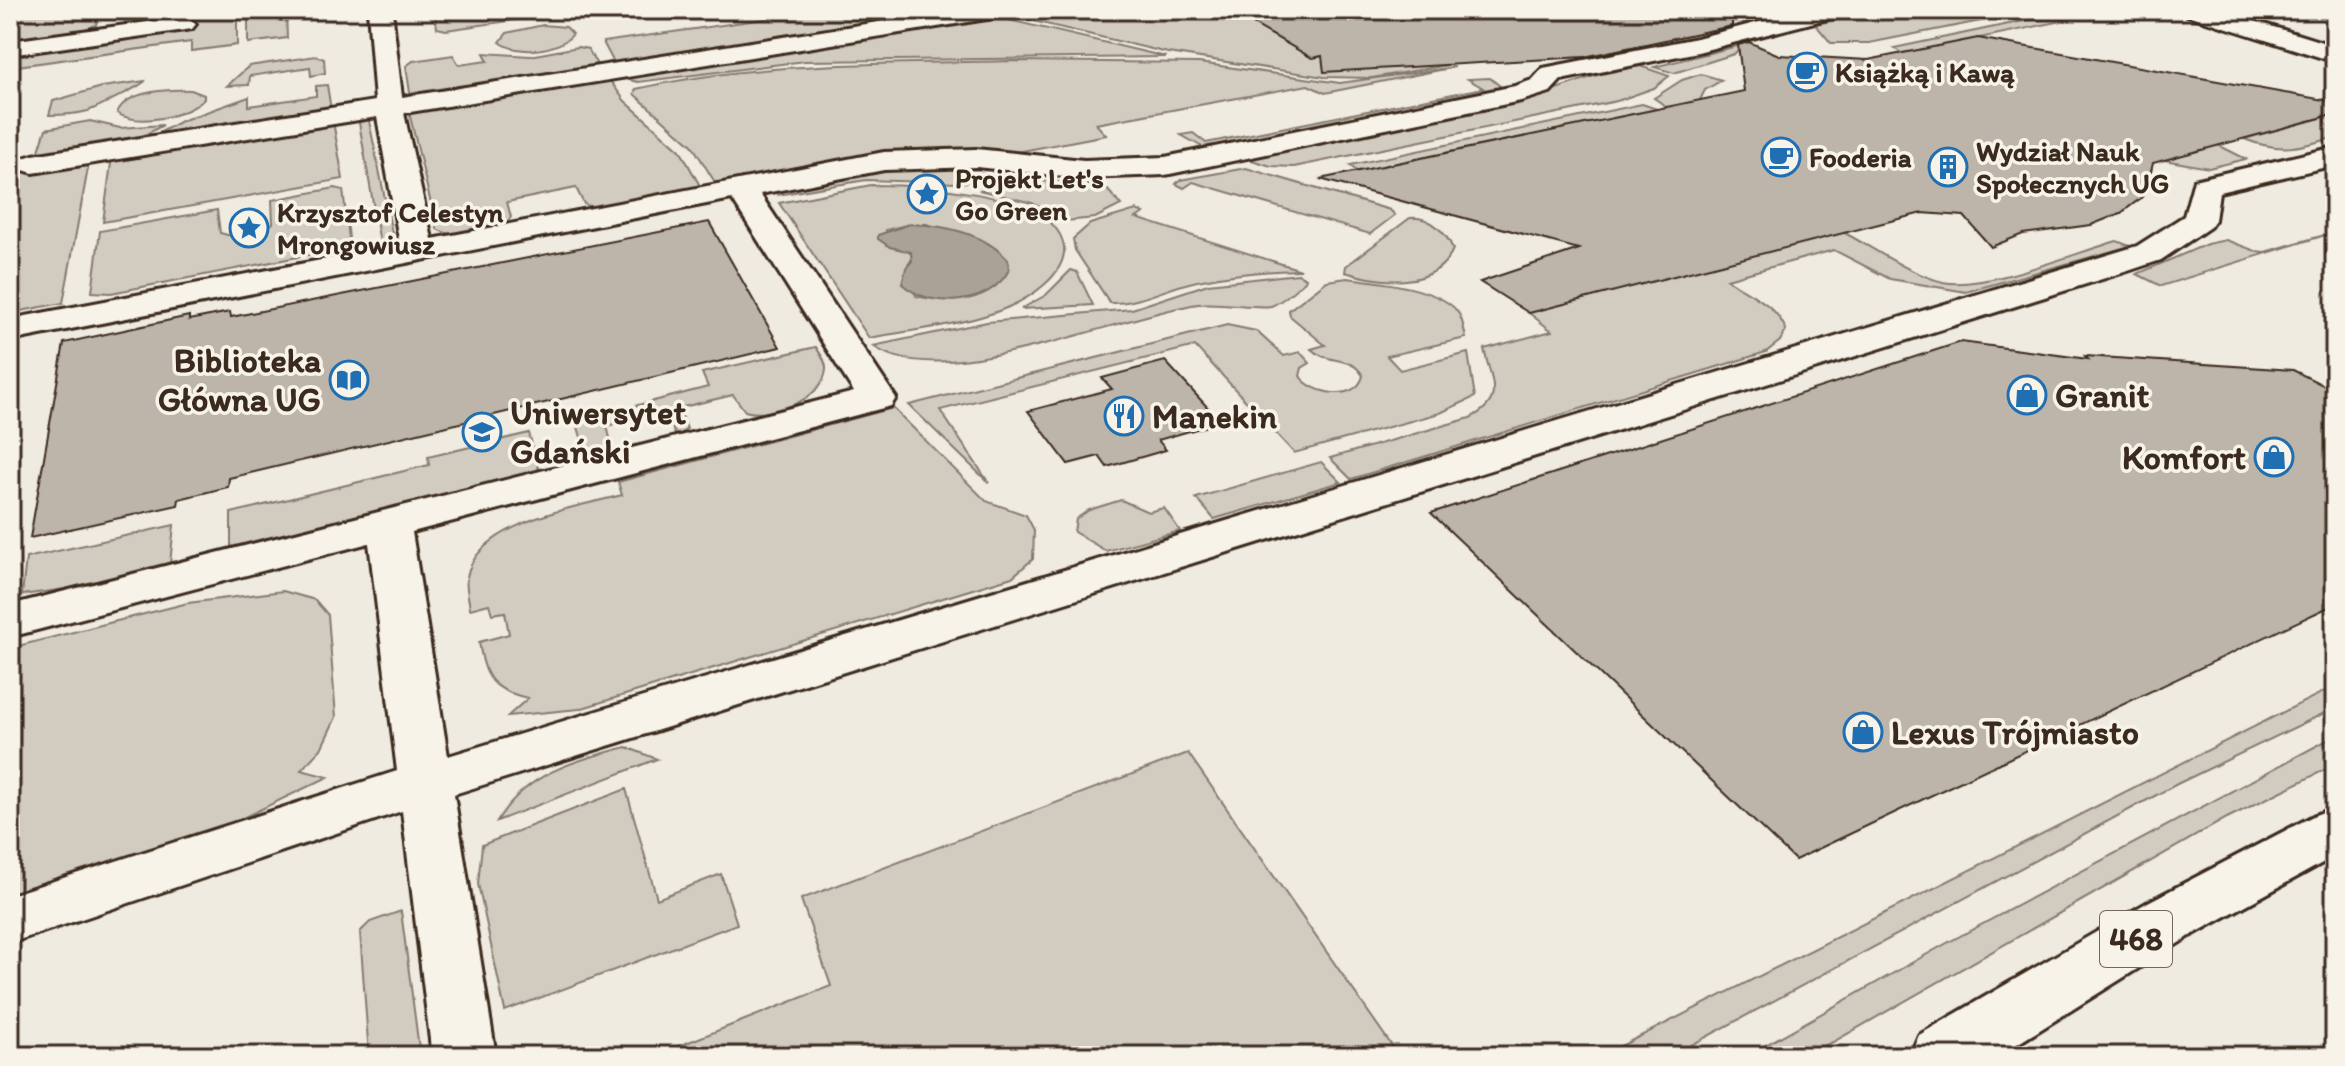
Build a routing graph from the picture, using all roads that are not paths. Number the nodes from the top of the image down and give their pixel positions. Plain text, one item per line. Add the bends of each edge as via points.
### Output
1 (113, 10) edge
2 (380, 10) edge
3 (999, 10) edge
4 (1834, 10) edge
5 (2195, 10) edge
6 (184, 24) dead end
7 (106, 35) junction
8 (10, 48) edge
9 (2335, 54) edge
10 (389, 106) junction
11 (2335, 156) edge
12 (33, 164) dead end
13 (741, 189) junction
14 (418, 252) junction
15 (10, 332) edge
16 (389, 524) junction
17 (10, 621) edge
18 (424, 783) junction
19 (2335, 830) edge
20 (10, 919) edge
21 (464, 1056) edge
22 (1942, 1056) edge

1 - 7 main road
2 - 10 main road
3 - 10 main road
4 - 13 main road via 1698,45 1552,74 1541,86 1521,93 1137,169 931,158 884,161
5 - 9 main road
6 - 7 main road
7 - 8 main road
10 - 12 main road
10 - 14 main road
11 - 18 main road via 2205,186 2199,220 2149,253 2116,264
13 - 14 main road
13 - 16 main road via 877,398
14 - 15 main road
16 - 17 main road
16 - 18 main road
18 - 20 main road
18 - 21 main road
19 - 22 main road, 468 via 2169,919

